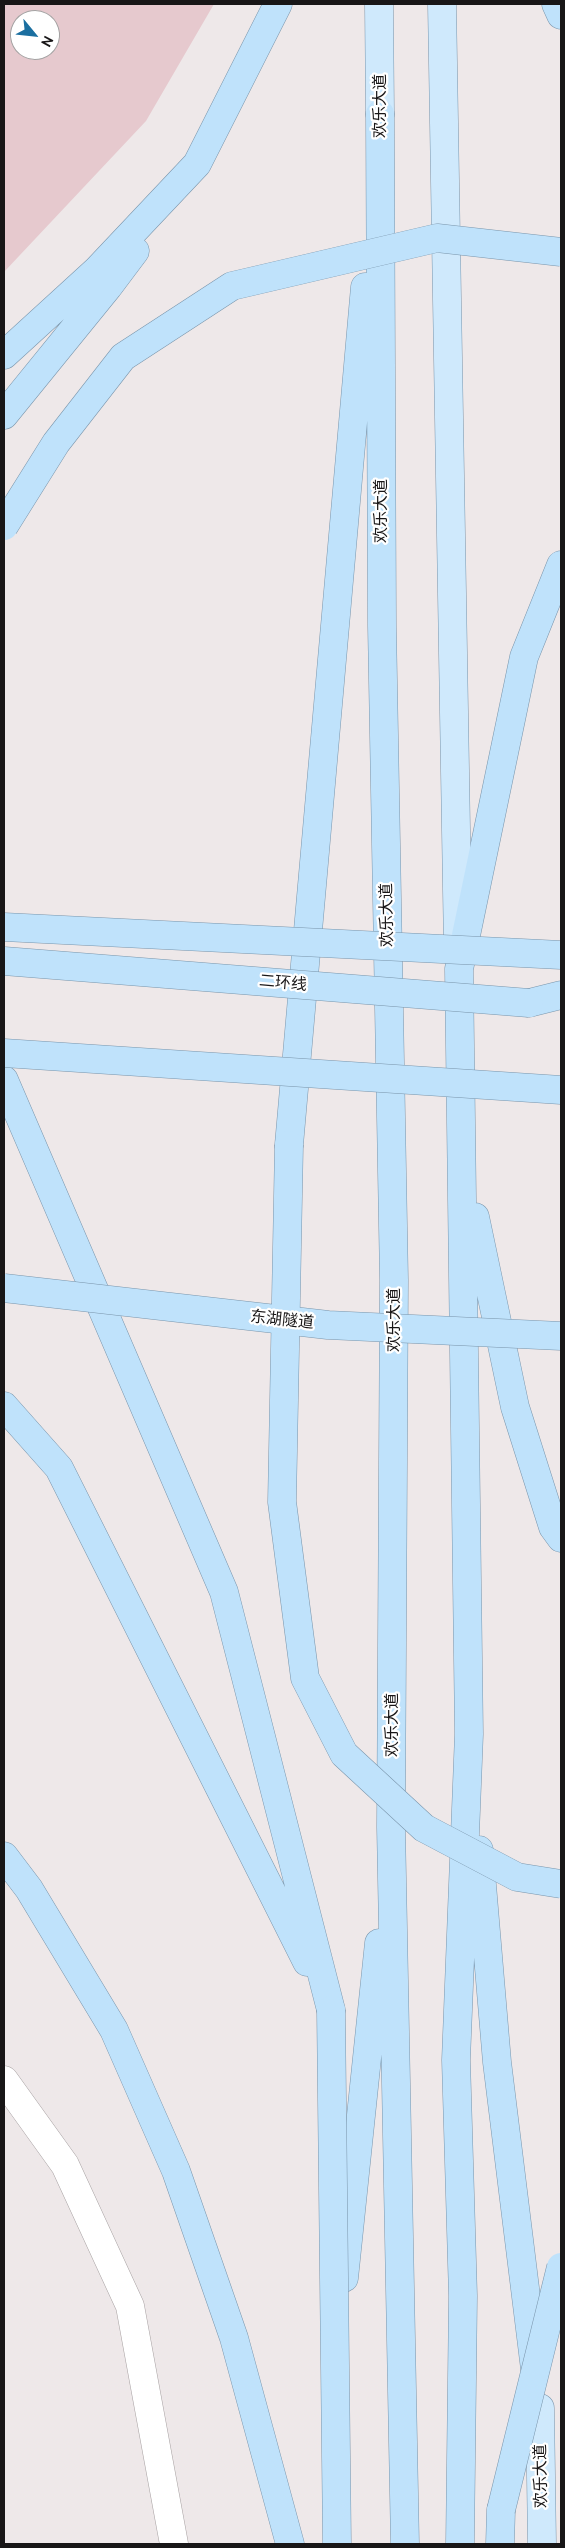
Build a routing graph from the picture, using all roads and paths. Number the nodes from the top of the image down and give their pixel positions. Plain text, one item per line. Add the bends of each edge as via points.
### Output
1 (278, 4) edge
2 (379, 4) edge
3 (442, 4) edge
4 (556, 4) edge
5 (561, 15) edge
6 (380, 114) junction
7 (197, 164) junction
8 (561, 252) edge
9 (4, 355) edge
10 (4, 415) edge
11 (4, 526) edge
12 (561, 564) edge
13 (4, 927) edge
14 (561, 955) edge
15 (4, 961) edge
16 (459, 969) junction
17 (561, 995) edge
18 (529, 1003) junction
19 (561, 1005) edge
20 (4, 1053) edge
21 (4, 1080) edge
22 (561, 1090) edge
23 (462, 1156) junction
24 (4, 1288) edge
25 (561, 1336) edge
26 (4, 1406) edge
27 (561, 1538) edge
28 (469, 1734) junction
29 (392, 1827) junction
30 (4, 1856) edge
31 (561, 1884) edge
32 (331, 2010) junction
33 (4, 2080) edge
34 (561, 2266) edge
35 (540, 2408) joint
36 (323, 2472) joint
37 (174, 2544) edge
38 (290, 2544) edge
39 (325, 2544) edge
40 (337, 2544) edge
41 (405, 2544) edge
42 (460, 2544) edge
43 (500, 2544) edge
44 (542, 2544) edge

1 - 7 highway
2 - 6 main road, 欢乐大道
3 - 16 main road
4 - 5 highway
6 - 29 highway, 欢乐大道 via 382,616 394,1280
6 - 31 highway, bridge via 289,1146 282,1502 305,1678 344,1754 424,1828 517,1877
7 - 9 highway via 97,270
7 - 10 highway via 108,287
8 - 11 highway, bridge via 437,238 232,286 123,357 56,443
12 - 16 highway via 524,657
13 - 14 highway, bridge
15 - 18 highway, 二环线, bridge
16 - 23 highway
17 - 18 highway
18 - 19 highway, 二环线
20 - 22 highway, bridge
21 - 32 highway via 224,1592
23 - 27 highway via 515,1407 553,1527
23 - 28 highway
24 - 25 highway, 东湖隧道, bridge via 328,1325
26 - 32 highway via 59,1468
28 - 35 highway via 497,2062
28 - 42 highway via 456,2060 463,2296
29 - 36 highway
29 - 41 highway
30 - 38 highway via 30,1889 114,2030 176,2171 234,2338
32 - 40 highway, bridge
33 - 37 main road via 65,2165 130,2306
34 - 43 highway, bridge via 501,2510
35 - 44 main road, 欢乐大道
36 - 39 main road

